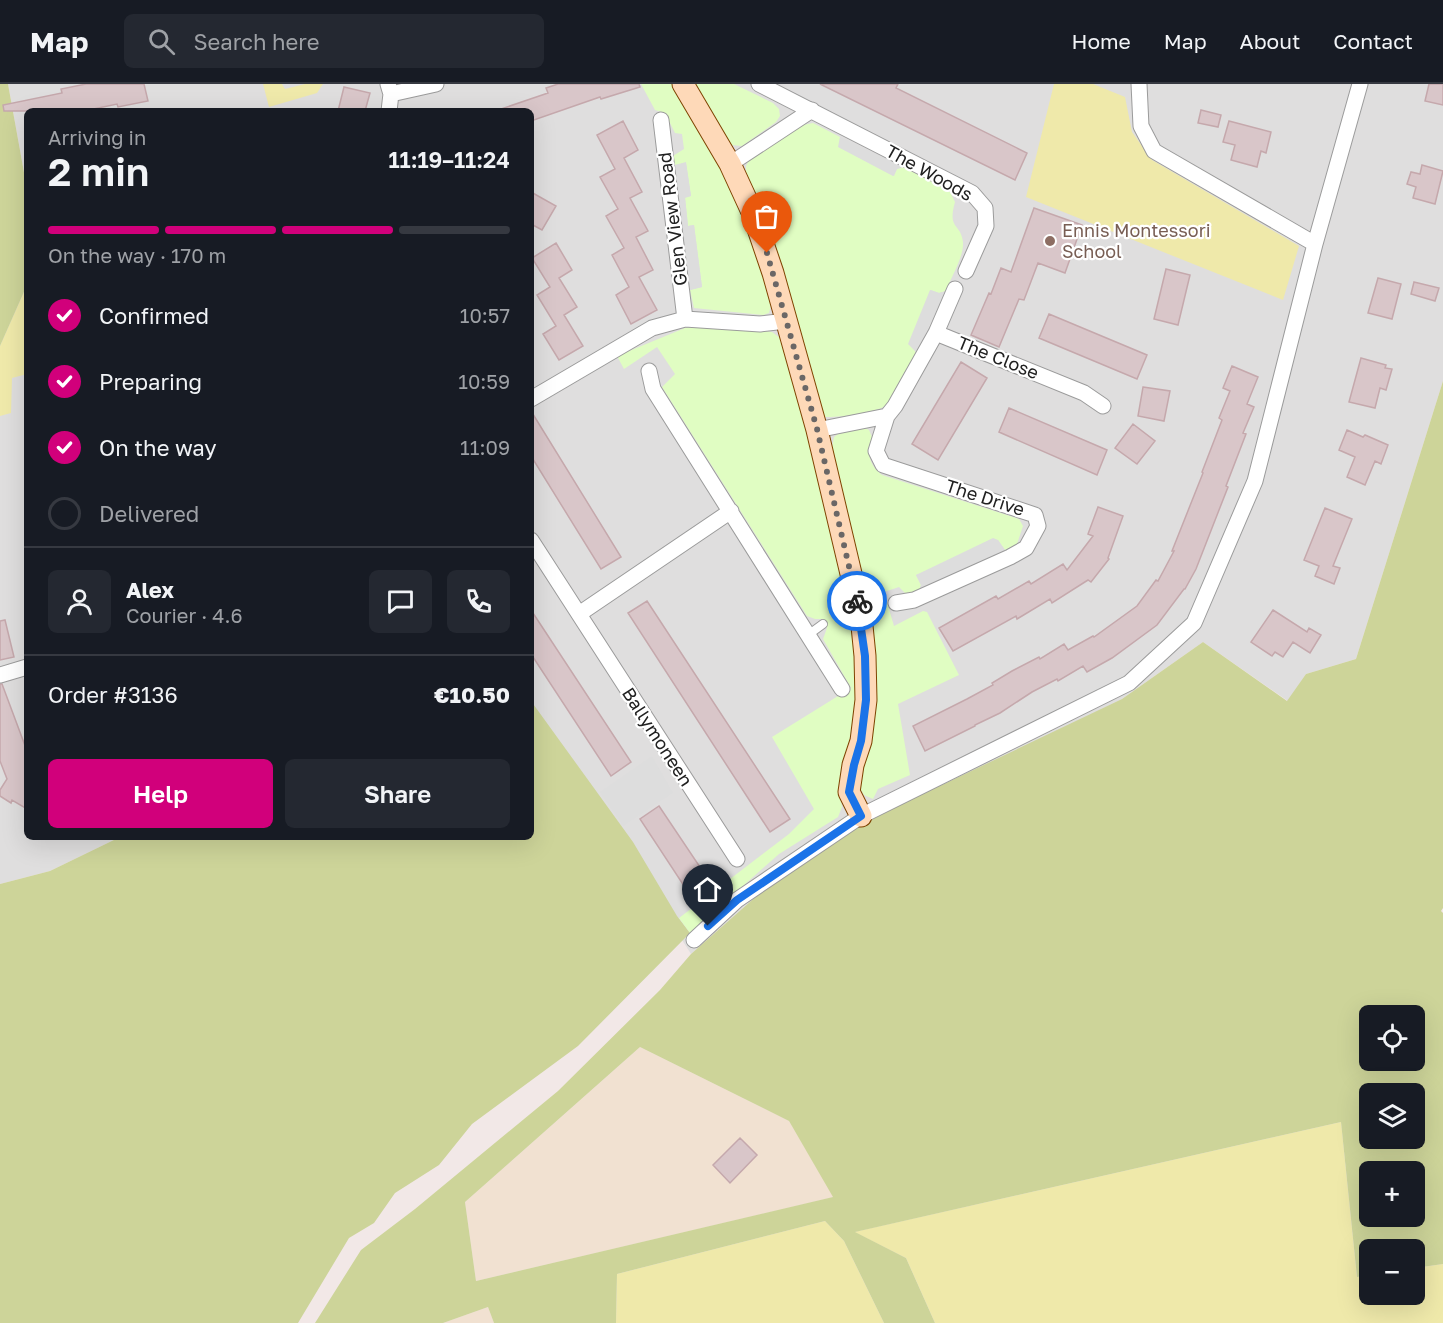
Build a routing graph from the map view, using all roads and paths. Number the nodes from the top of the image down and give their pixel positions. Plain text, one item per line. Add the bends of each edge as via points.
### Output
1 (436, 84) edge
2 (683, 84) edge
3 (759, 84) edge
4 (1139, 84) edge
5 (1360, 84) edge
6 (389, 89) edge
7 (389, 108) edge
8 (812, 110) junction
9 (661, 120) dead end
10 (730, 164) junction
11 (1315, 244) junction
12 (966, 271) dead end
13 (955, 289) dead end
14 (685, 319) junction
15 (786, 321) junction
16 (936, 333) junction
17 (649, 371) dead end
18 (534, 397) edge
19 (1102, 406) dead end
20 (887, 416) junction
21 (817, 429) junction
22 (731, 511) junction
23 (534, 549) edge
24 (896, 603) dead end
25 (579, 614) junction
26 (823, 624) dead end
27 (808, 634) junction
28 (24, 668) edge
29 (0, 675) edge
30 (842, 688) dead end
31 (861, 816) junction
32 (737, 859) dead end
33 (693, 940) dead end

1 - 6 street
2 - 10 main road
3 - 8 street, The Woods
4 - 11 street via 1141,126 1154,151
5 - 11 street
6 - 7 street
8 - 10 street
8 - 12 street, The Woods via 972,193 985,208 986,226
9 - 14 street, Glen View Road
10 - 15 main road via 753,214
11 - 31 street via 1255,482 1194,623 1129,683
13 - 16 street, The Close
14 - 15 street via 760,324
14 - 18 street via 652,328
15 - 21 main road
16 - 19 street, The Close via 1084,393
16 - 20 street
17 - 22 street via 653,389
20 - 21 street
20 - 24 street, The Drive via 876,452 883,465 1025,511 1035,515 1038,525 1026,548 1010,557 914,600
21 - 31 main road via 862,627 866,700 849,792
22 - 25 street
22 - 27 street
23 - 25 street, Ballymoneen
25 - 32 street, Ballymoneen
26 - 27 lane
27 - 30 street
28 - 29 street
31 - 33 street via 737,900

